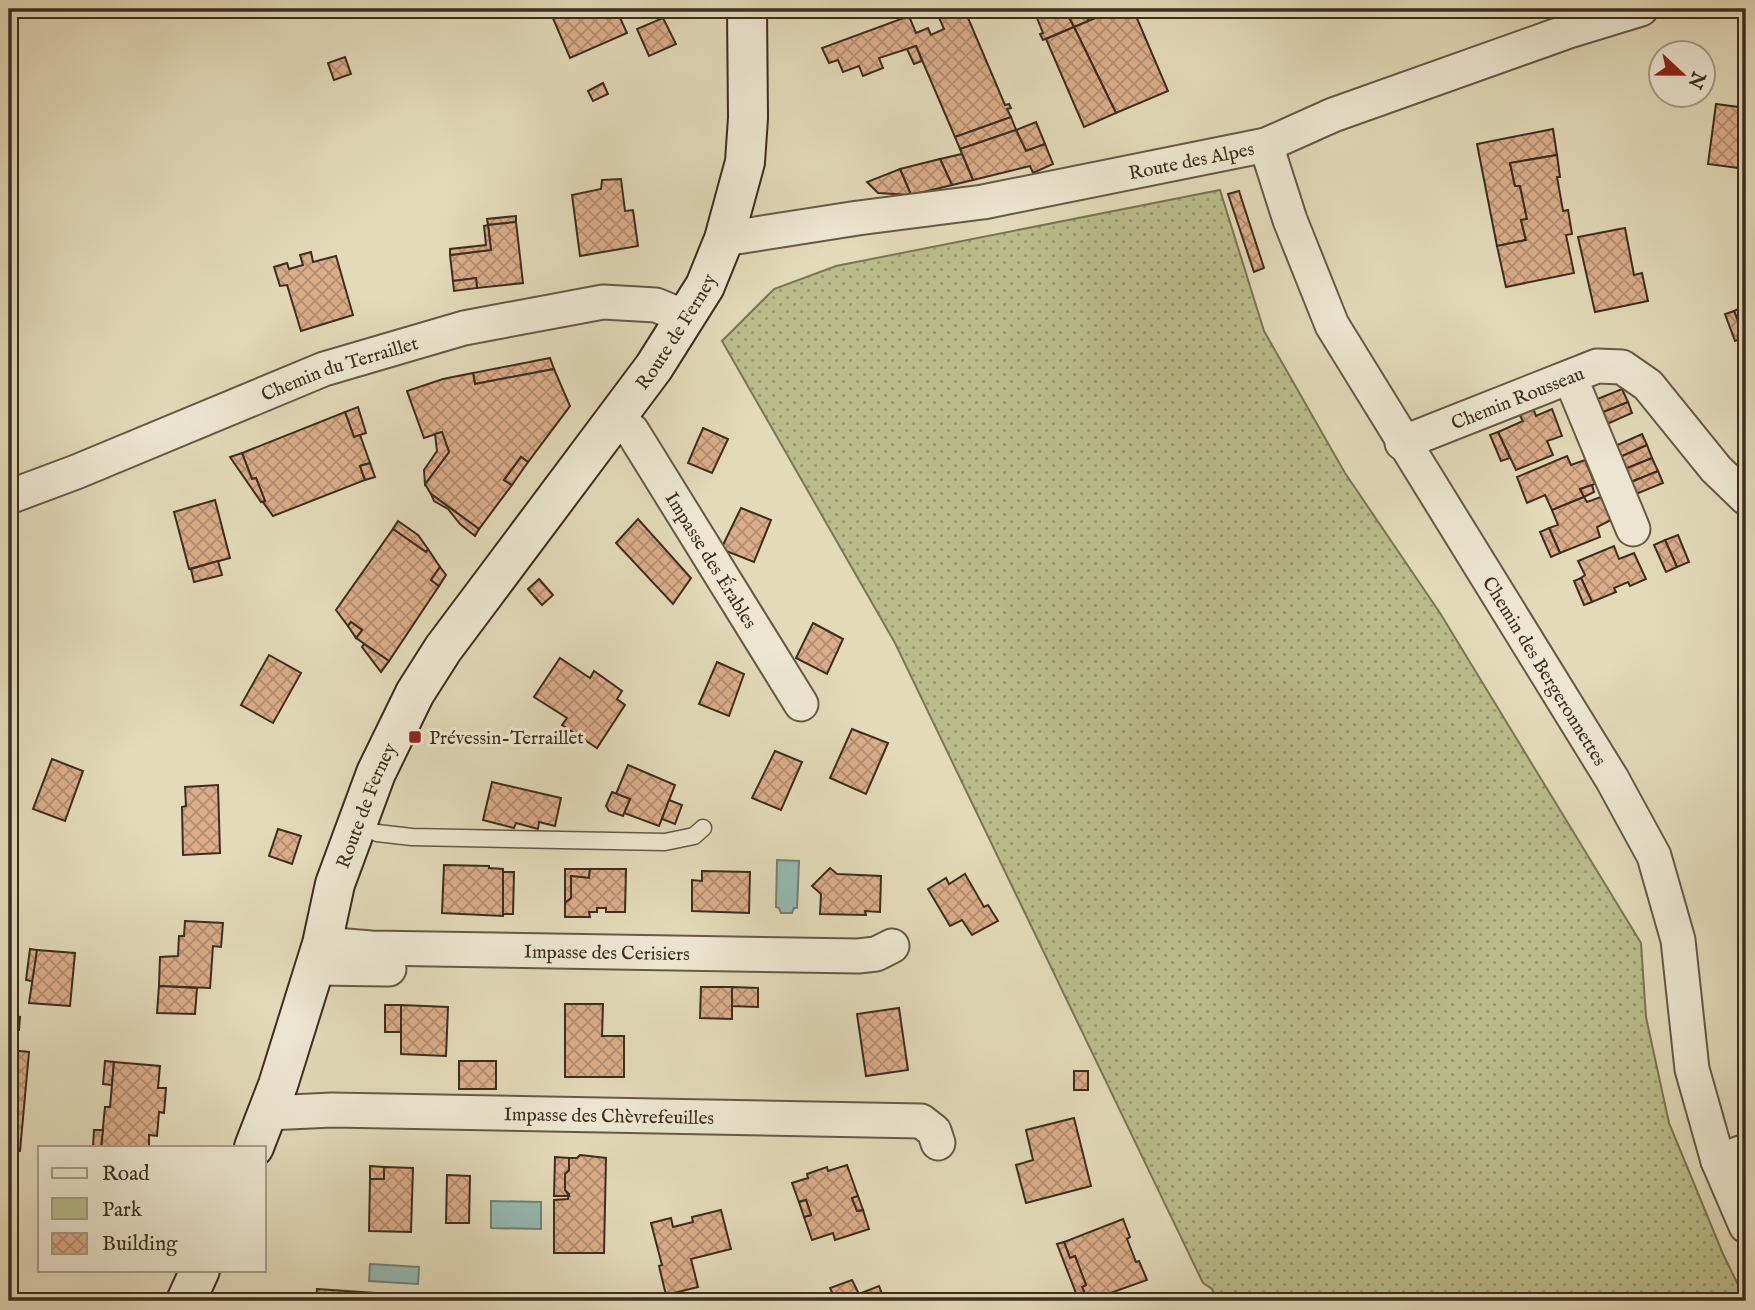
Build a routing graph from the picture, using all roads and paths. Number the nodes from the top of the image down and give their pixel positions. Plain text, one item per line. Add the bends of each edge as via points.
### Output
1 (747, 9) edge
2 (1641, 9) edge
3 (1266, 145) junction
4 (724, 239) junction
5 (685, 317) junction
6 (1570, 377) junction
7 (617, 417) junction
8 (1402, 443) junction
9 (9, 497) edge
10 (1746, 498) edge
11 (1633, 529) dead end
12 (478, 605) junction
13 (802, 704) dead end
14 (703, 828) dead end
15 (377, 833) junction
16 (892, 946) dead end
17 (318, 956) junction
18 (788, 974) dead end
19 (261, 1130) edge
20 (938, 1143) dead end
21 (1732, 1156) edge
22 (1746, 1226) edge
23 (199, 1272) edge
24 (186, 1301) edge

1 - 4 main road, Route de Ferney via 745,162
2 - 3 street, Route des Alpes via 1333,115
3 - 4 street, Route des Alpes via 983,202
3 - 8 street, Chemin des Bergeronnettes via 1332,325
4 - 5 main road, Route de Ferney via 705,286
5 - 7 main road, Route de Ferney
5 - 9 street, Chemin du Terraillet via 656,305 603,302 464,328 324,369
6 - 8 street, Chemin Rousseau
6 - 10 street, Chemin Rousseau via 1597,366 1622,367 1648,385 1716,469
6 - 11 street
7 - 12 main road, Route de Ferney
7 - 13 street, Impasse des Érables via 632,431
8 - 21 street, Chemin des Bergeronnettes via 1612,779 1654,856 1678,940 1692,1069
12 - 15 main road, Route de Ferney via 444,670
12 - 17 main road, Route de Ferney via 428,669 376,773 335,884
14 - 15 lane via 694,836 665,842
15 - 17 main road, Route de Ferney
16 - 17 street, Impasse des Cerisiers via 858,956 385,948
17 - 18 street
17 - 19 main road, Route de Ferney
19 - 20 street, Impasse des Chèvrefeuilles via 332,1110 921,1121 934,1131
21 - 22 street, Chemin des Bergeronnettes
23 - 24 main road

